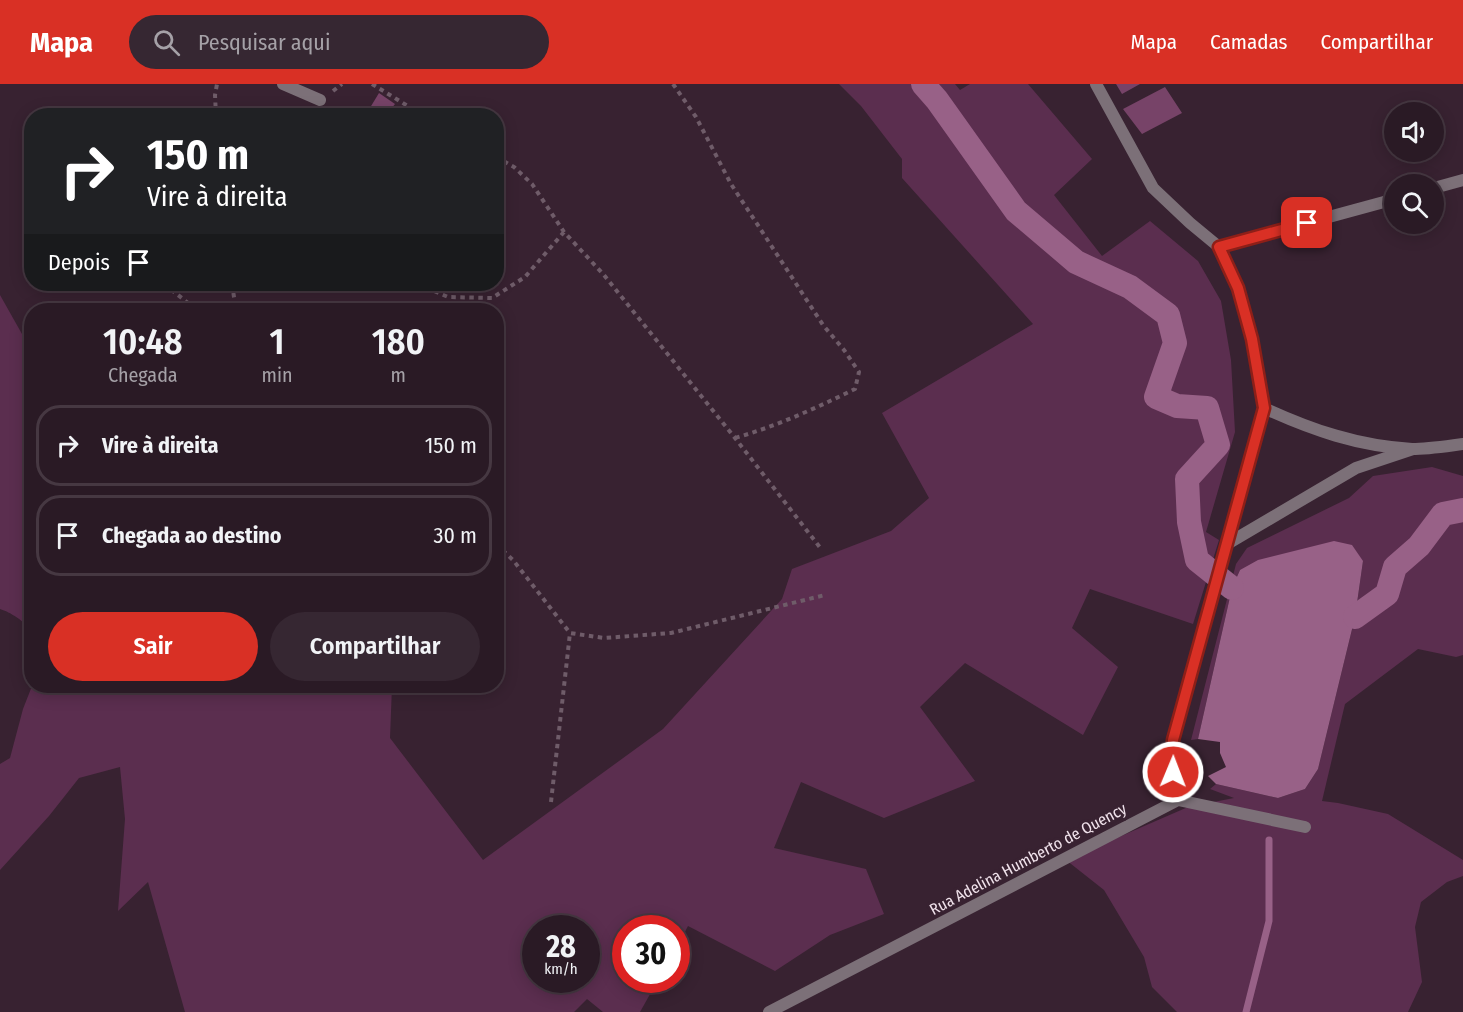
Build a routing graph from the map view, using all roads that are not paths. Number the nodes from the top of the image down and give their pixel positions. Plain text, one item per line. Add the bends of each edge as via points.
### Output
1 (283, 84) edge
2 (1096, 84) edge
3 (320, 100) dead end
4 (1463, 180) edge
5 (1444, 185) edge
6 (1384, 202) edge
7 (1219, 247) junction
8 (1264, 408) junction
9 (1463, 444) edge
10 (1413, 449) junction
11 (1227, 544) junction
12 (1178, 800) junction
13 (1305, 827) dead end
14 (769, 1012) edge

1 - 3 street
2 - 7 street via 1153,189
4 - 5 street
6 - 7 street
7 - 8 street via 1241,298
8 - 10 street via 1359,442
8 - 11 street
9 - 10 street
10 - 11 street via 1356,468
11 - 12 street via 1173,740
12 - 13 street
12 - 14 street, Rua Adelina Humberto de Quency

